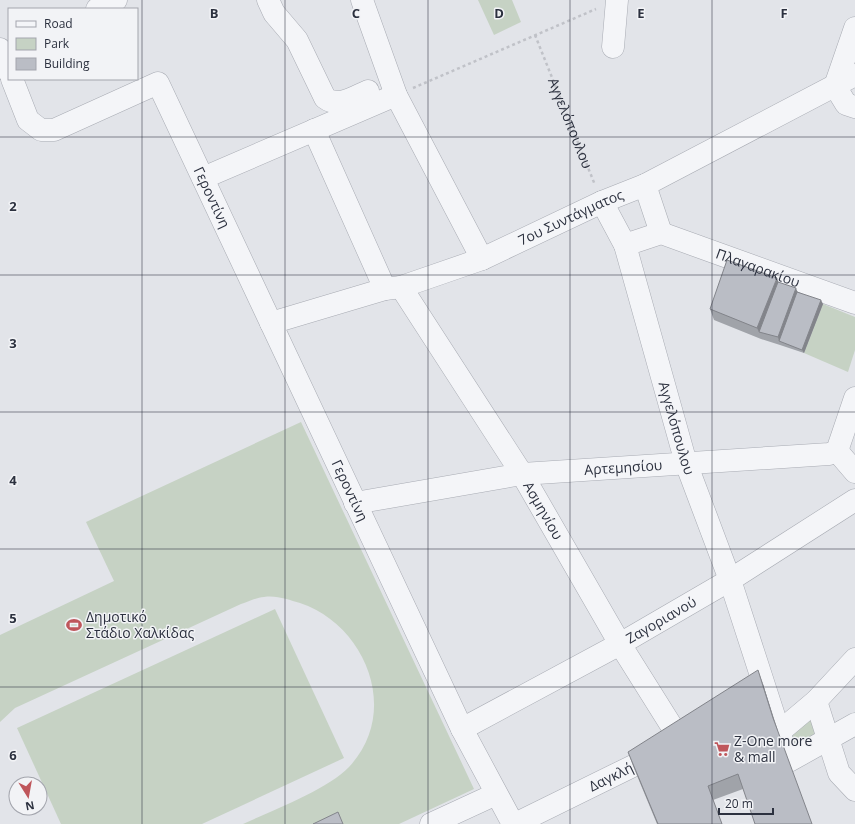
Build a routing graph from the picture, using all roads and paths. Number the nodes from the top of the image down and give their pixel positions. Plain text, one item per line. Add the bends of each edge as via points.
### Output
1 (116, 0) edge
2 (268, 0) edge
3 (362, 0) edge
4 (617, 0) edge
5 (99, 8) edge
6 (855, 28) edge
7 (535, 35) junction
8 (613, 48) dead end
9 (0, 49) edge
10 (8, 69) edge
11 (855, 75) edge
12 (12, 80) edge
13 (835, 86) junction
14 (394, 88) junction
15 (855, 107) edge
16 (314, 130) junction
17 (203, 178) junction
18 (644, 185) junction
19 (602, 202) junction
20 (661, 233) junction
21 (625, 245) junction
22 (482, 258) junction
23 (393, 288) junction
24 (855, 303) edge
25 (271, 323) junction
26 (855, 398) edge
27 (837, 451) junction
28 (686, 463) junction
29 (855, 472) edge
30 (522, 474) junction
31 (855, 500) edge
32 (356, 503) junction
33 (730, 580) junction
34 (620, 644) junction
35 (855, 659) edge
36 (763, 684) junction
37 (744, 697) edge
38 (816, 701) junction
39 (855, 724) edge
40 (698, 726) edge
41 (462, 729) junction
42 (778, 733) junction
43 (679, 738) junction
44 (829, 739) junction
45 (789, 761) junction
46 (796, 782) edge
47 (855, 790) edge
48 (496, 794) junction
49 (430, 824) edge
50 (514, 824) edge

1 - 5 street
2 - 14 street via 274,13 297,40 325,98 332,103
3 - 14 street
4 - 7 path
4 - 8 street
6 - 13 street
7 - 14 path
7 - 19 path, Αγγελόπουλου
9 - 10 street
11 - 13 street, 7ου Συντάγματος
12 - 17 street, Γεροντίνη via 28,120 41,130 54,130 158,83
13 - 15 street via 846,104
13 - 18 street, 7ου Συντάγματος
14 - 16 street
14 - 22 street
16 - 17 street
16 - 23 street, Ασμηνίου
17 - 25 street, Γεροντίνη
18 - 19 street, 7ου Συντάγματος
18 - 20 street
19 - 21 street, Αγγελόπουλου
19 - 22 street, 7ου Συντάγματος
20 - 21 street
20 - 24 street, Πλαγαρακίου
21 - 28 street, Αγγελόπουλου
22 - 23 street, 7ου Συντάγματος
23 - 25 street, 7ου Συντάγματος
23 - 30 street, Ασμηνίου
25 - 32 street, Γεροντίνη
26 - 27 street
27 - 28 street, Αρτεμησίου via 829,454
27 - 29 street
28 - 30 street, Αρτεμησίου
28 - 33 street, Αγγελόπουλου
30 - 32 street, Αρτεμησίου
30 - 34 street, Ασμηνίου
31 - 33 street, Ζαγοριανού
32 - 41 street, Γεροντίνη
33 - 34 street, Ζαγοριανού
33 - 36 street, Αγγελόπουλου
34 - 41 street, Ζαγοριανού
34 - 43 street, Ασμηνίου
35 - 38 street
36 - 37 street
36 - 42 street, Αγγελόπουλου
38 - 42 street
38 - 44 street
39 - 44 street
40 - 43 street, Δαγκλή
41 - 48 street, Γεροντίνη
42 - 45 street, Αγγελόπουλου
43 - 50 street, Δαγκλή via 633,766
44 - 45 street
44 - 47 street via 839,772
45 - 46 street, Αγγελόπουλου
48 - 49 street
48 - 50 street, Γεροντίνη

